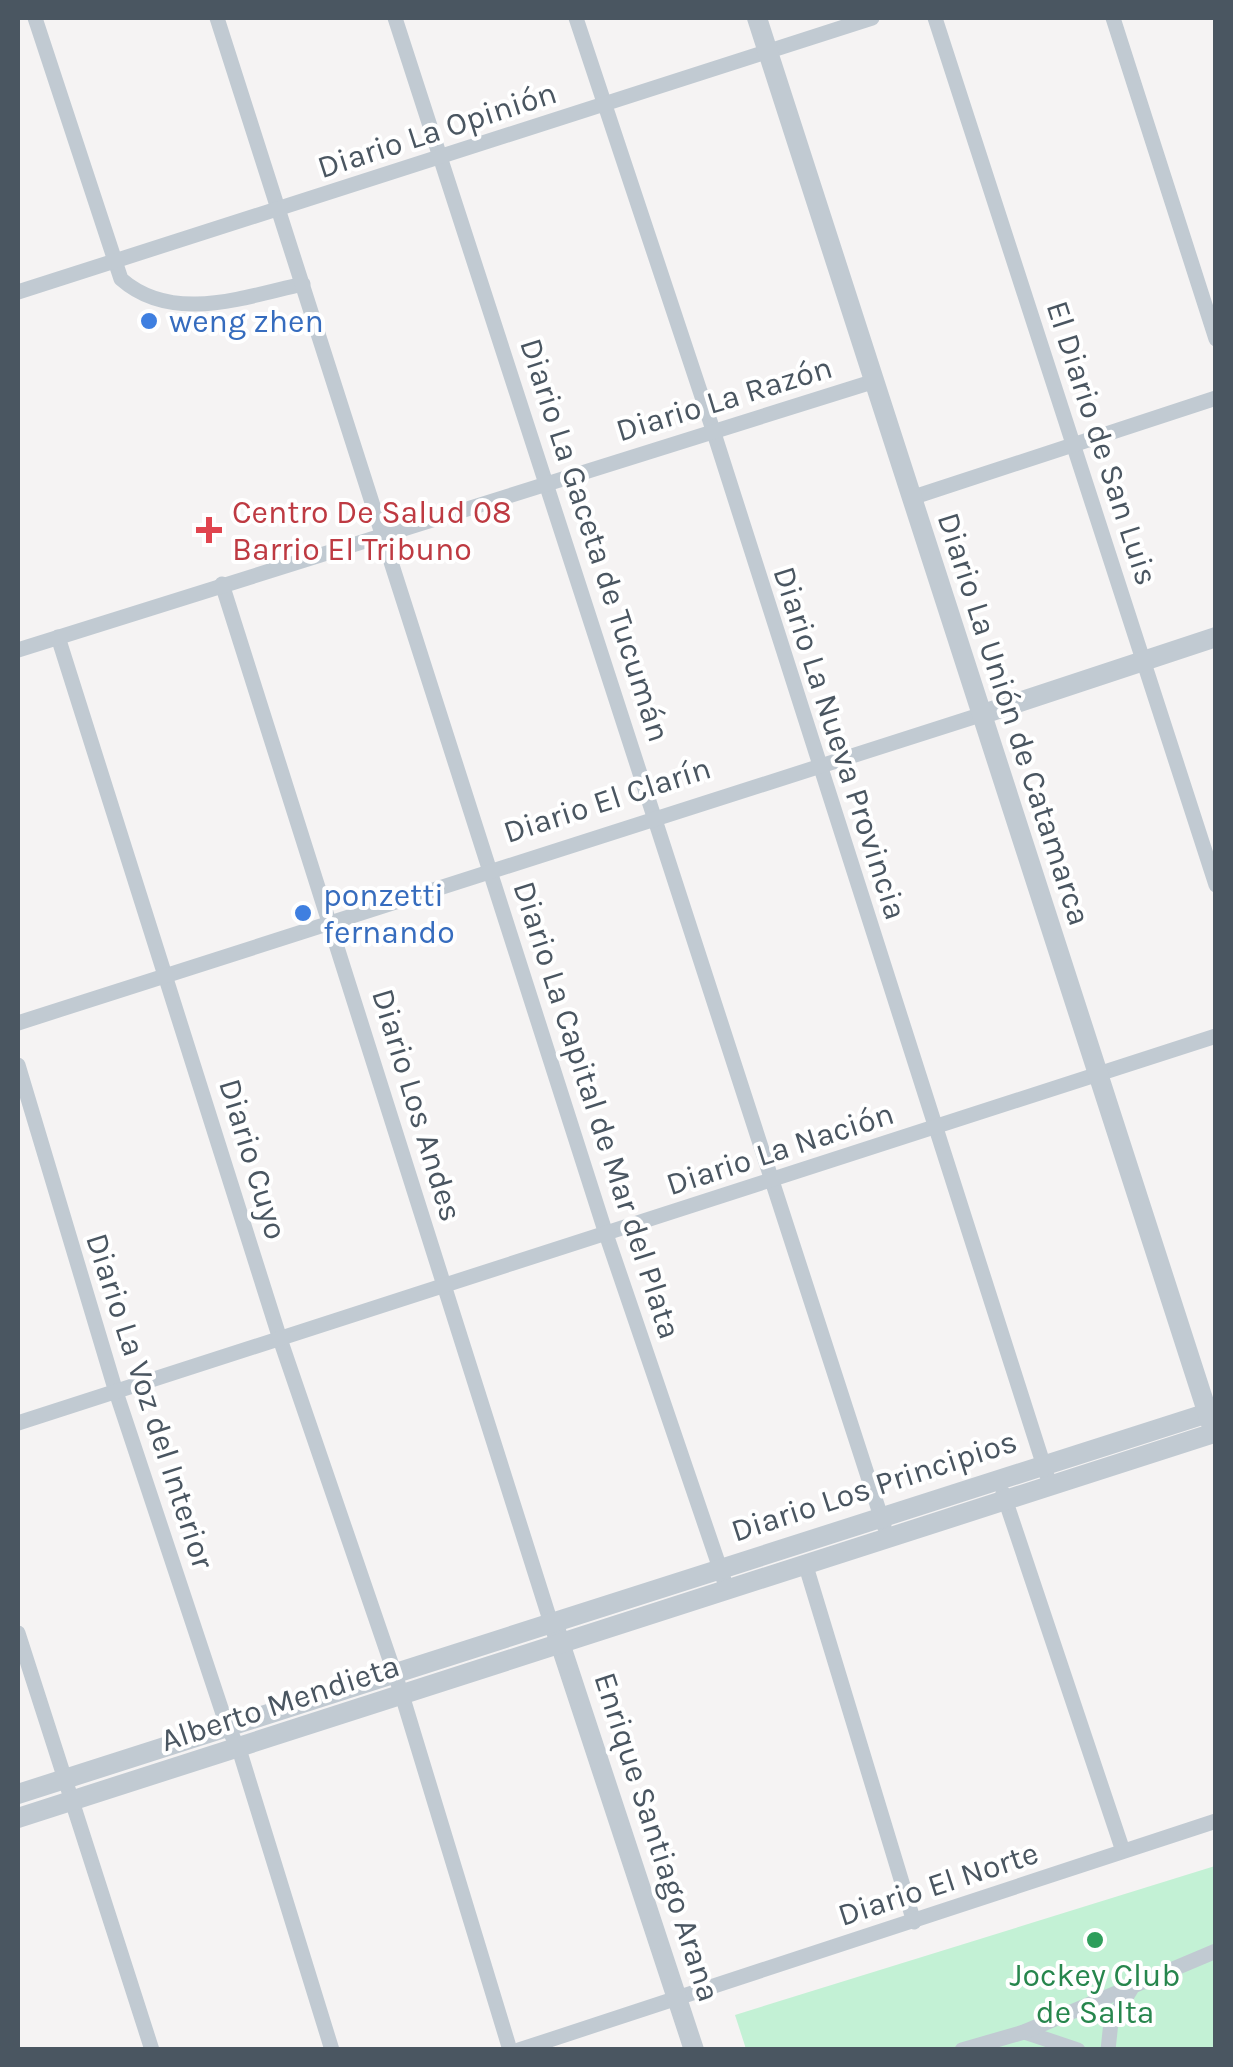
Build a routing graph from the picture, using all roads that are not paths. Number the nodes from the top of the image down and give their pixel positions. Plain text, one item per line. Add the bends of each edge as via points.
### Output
1 (35, 18) edge
2 (217, 18) edge
3 (395, 18) edge
4 (576, 18) edge
5 (757, 18) edge
6 (872, 18) edge
7 (936, 18) edge
8 (1113, 18) edge
9 (768, 52) junction
10 (605, 106) junction
11 (440, 158) junction
12 (278, 210) junction
13 (115, 260) junction
14 (303, 284) junction
15 (18, 292) edge
16 (1216, 339) edge
17 (875, 381) junction
18 (1216, 398) edge
19 (713, 430) junction
20 (1072, 446) junction
21 (547, 484) junction
22 (911, 498) junction
23 (384, 535) junction
24 (222, 584) junction
25 (1216, 636) edge
26 (58, 637) junction
27 (18, 650) edge
28 (1146, 660) junction
29 (980, 714) junction
30 (816, 764) junction
31 (657, 816) junction
32 (490, 870) junction
33 (1216, 885) edge
34 (329, 924) junction
35 (168, 975) junction
36 (18, 1023) edge
37 (1216, 1036) edge
38 (18, 1065) edge
39 (1098, 1076) junction
40 (934, 1129) junction
41 (770, 1180) junction
42 (606, 1234) junction
43 (443, 1287) junction
44 (280, 1339) junction
45 (116, 1392) junction
46 (18, 1423) edge
47 (1214, 1426) edge
48 (1041, 1464) junction
49 (1050, 1486) junction
50 (1001, 1490) junction
51 (884, 1527) junction
52 (805, 1564) junction
53 (720, 1566) junction
54 (728, 1589) junction
55 (550, 1620) junction
56 (18, 1633) edge
57 (561, 1642) junction
58 (392, 1674) junction
59 (402, 1694) junction
60 (227, 1726) junction
61 (239, 1750) junction
62 (65, 1778) junction
63 (18, 1794) edge
64 (74, 1800) junction
65 (18, 1818) edge
66 (1216, 1821) edge
67 (1123, 1851) junction
68 (914, 1922) junction
69 (1216, 1951) edge
70 (1135, 1984) junction
71 (678, 1996) junction
72 (1024, 2032) junction
73 (152, 2050) edge
74 (332, 2050) edge
75 (510, 2050) edge
76 (518, 2050) edge
77 (694, 2050) edge
78 (962, 2050) edge
79 (1078, 2050) edge
80 (1108, 2050) edge

1 - 13 street
2 - 12 street, Diario La Capital de Mar del Plata
3 - 11 street, Diario La Gaceta de Tucumán
4 - 10 street, Diario La Nueva Provincia
5 - 9 street, Diario La Unión de Catamarca
6 - 9 street, Diario La Opinión
7 - 20 street, El Diario de San Luis
8 - 16 street
9 - 10 street, Diario La Opinión
9 - 17 street, Diario La Unión de Catamarca
10 - 11 street, Diario La Opinión
10 - 19 street, Diario La Nueva Provincia
11 - 12 street, Diario La Opinión
11 - 21 street, Diario La Gaceta de Tucumán
12 - 13 street, Diario La Opinión
12 - 14 street, Diario La Capital de Mar del Plata
13 - 14 street via 121,279 134,290 178,304
13 - 15 street, Diario La Opinión
14 - 23 street, Diario La Capital de Mar del Plata
17 - 19 street, Diario La Razón
17 - 22 street, Diario La Unión de Catamarca
18 - 20 street
19 - 21 street, Diario La Razón
19 - 30 street, Diario La Nueva Provincia
20 - 22 street
20 - 28 street, El Diario de San Luis
21 - 23 street, Diario La Razón
21 - 31 street, Diario La Gaceta de Tucumán
22 - 29 street, Diario La Unión de Catamarca
23 - 24 street, Diario La Razón
23 - 32 street, Diario La Capital de Mar del Plata
24 - 26 street, Diario La Razón
24 - 34 street, Diario Los Andes
25 - 28 street, Diario El Clarín
26 - 27 street, Diario La Razón
26 - 35 street, Diario Cuyo
28 - 29 street, Diario El Clarín
28 - 33 street, El Diario de San Luis
29 - 30 street, Diario El Clarín
29 - 39 street, Diario La Unión de Catamarca
30 - 31 street, Diario El Clarín
30 - 40 street, Diario La Nueva Provincia
31 - 32 street, Diario El Clarín
31 - 41 street, Diario La Gaceta de Tucumán
32 - 34 street, Diario El Clarín
32 - 42 street, Diario La Capital de Mar del Plata
34 - 35 street, Diario El Clarín
34 - 43 street, Diario Los Andes
35 - 36 street, Diario El Clarín
35 - 44 street, Diario Cuyo
37 - 39 street, Diario La Nación
38 - 45 street, Diario La Voz del Interior
39 - 40 street, Diario La Nación
39 - 47 street, Diario La Unión de Catamarca
40 - 41 street, Diario La Nación
40 - 48 street, Diario La Nueva Provincia
41 - 42 street, Diario La Nación
41 - 51 street, Diario La Gaceta de Tucumán
42 - 43 street, Diario La Nación
42 - 53 street, Diario La Capital de Mar del Plata
43 - 44 street, Diario La Nación
43 - 55 street, Diario Los Andes
44 - 45 street, Diario La Nación
44 - 58 street, Diario Cuyo
45 - 46 street, Diario La Nación
45 - 60 street, Diario La Voz del Interior
47 - 48 street, Diario Los Principios
47 - 49 street, Diario Los Principios
48 - 49 street, Diario La Nueva Provincia
48 - 50 street, Diario Los Principios
49 - 50 street, Diario Los Principios
50 - 51 street, Diario Los Principios
50 - 67 street
51 - 52 street, Diario Los Principios
51 - 53 street, Diario Los Principios
52 - 54 street, Diario Los Principios
52 - 68 street
53 - 54 street, Diario La Capital de Mar del Plata
53 - 55 street, Diario Los Principios
54 - 57 street, Diario Los Principios
55 - 57 street, Diario Los Andes
55 - 58 street, Alberto Mendieta
56 - 62 street
57 - 59 street, Alberto Mendieta
57 - 71 street, Enrique Santiago Arana
58 - 59 street, Diario Cuyo
58 - 60 street, Alberto Mendieta
59 - 61 street, Alberto Mendieta
59 - 75 street, Diario Cuyo
60 - 61 street, Diario La Voz del Interior
60 - 62 street, Alberto Mendieta
61 - 64 street, Alberto Mendieta
61 - 74 street, Diario La Voz del Interior
62 - 63 street, Alberto Mendieta
62 - 64 street
64 - 65 street, Alberto Mendieta
64 - 73 street
66 - 67 street, Diario El Norte
67 - 68 street, Diario El Norte
68 - 71 street, Diario El Norte
69 - 70 street
70 - 72 street
70 - 80 street via 1111,2022
71 - 76 street, Diario El Norte
71 - 77 street, Enrique Santiago Arana
72 - 78 street
72 - 79 street

